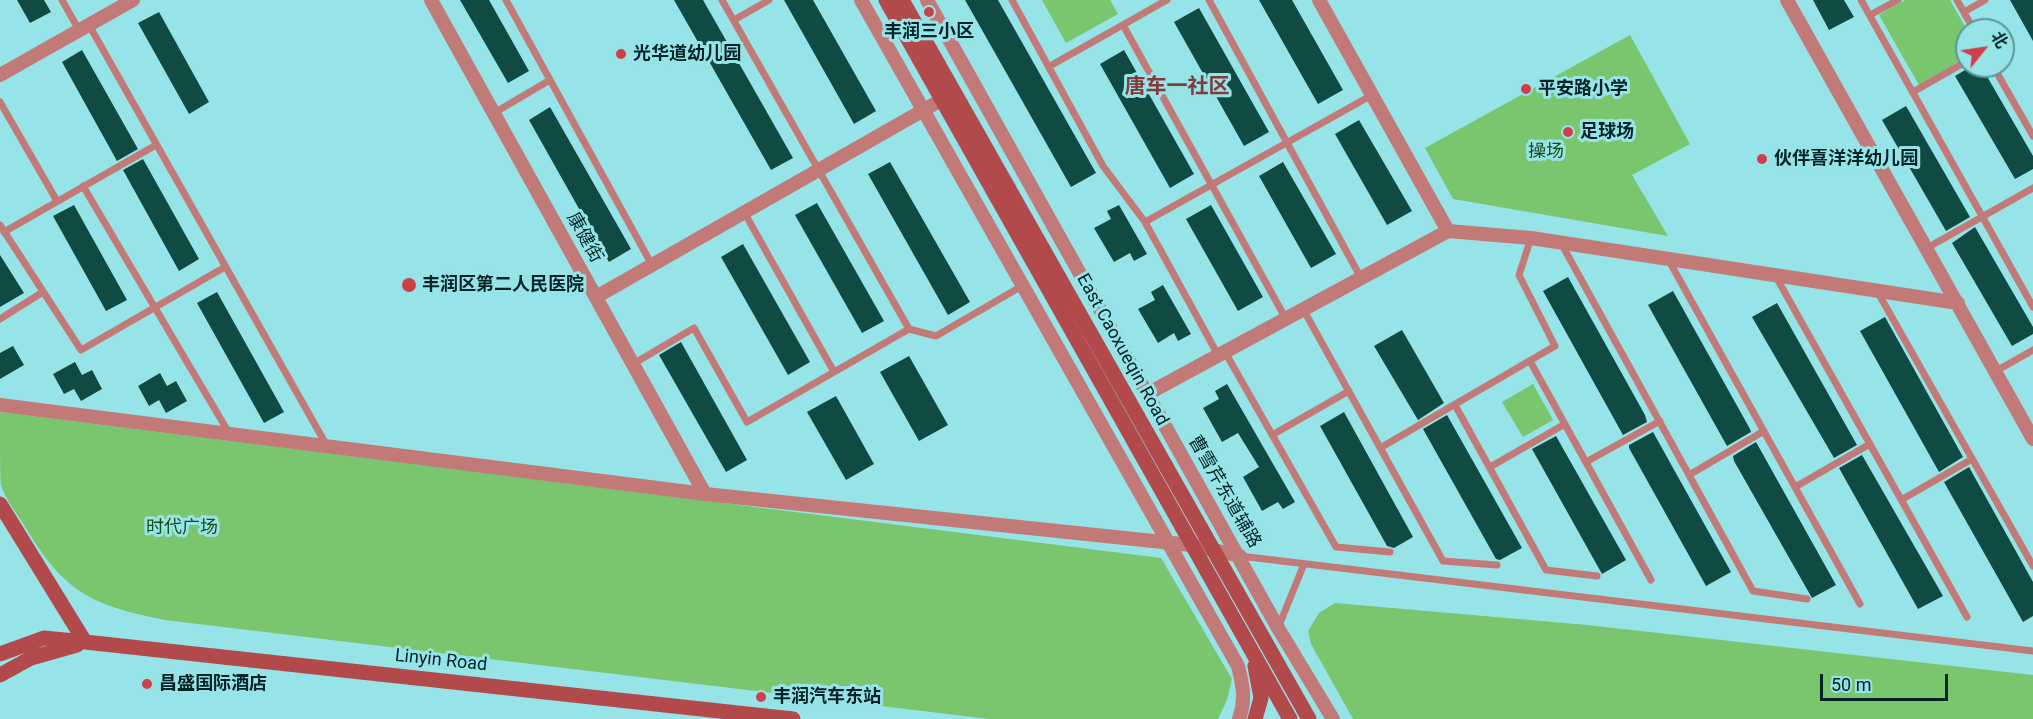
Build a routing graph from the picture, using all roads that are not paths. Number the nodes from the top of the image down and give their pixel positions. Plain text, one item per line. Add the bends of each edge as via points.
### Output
1 (62, 0) edge
2 (133, 0) edge
3 (431, 0) edge
4 (506, 0) edge
5 (722, 0) edge
6 (769, 0) edge
7 (861, 0) edge
8 (886, 0) edge
9 (902, 0) edge
10 (927, 0) edge
11 (1012, 0) edge
12 (1167, 0) edge
13 (1209, 0) edge
14 (1319, 0) edge
15 (1787, 0) edge
16 (1861, 0) edge
17 (1898, 0) edge
18 (1957, 0) edge
19 (1985, 0) edge
20 (1964, 12) junction
21 (1870, 15) junction
22 (1967, 18) edge
23 (734, 20) junction
24 (1123, 25) junction
25 (84, 28) junction
26 (1050, 66) junction
27 (1955, 68) edge
28 (3, 71) edge
29 (2000, 78) edge
30 (550, 80) junction
31 (1912, 92) junction
32 (1371, 95) junction
33 (943, 99) junction
34 (0, 102) edge
35 (922, 110) junction
36 (494, 113) junction
37 (2033, 136) edge
38 (1287, 142) junction
39 (156, 145) junction
40 (819, 170) junction
41 (1212, 184) junction
42 (83, 186) junction
43 (2033, 188) edge
44 (57, 201) junction
45 (744, 212) junction
46 (1982, 216) junction
47 (1145, 222) junction
48 (2, 228) edge
49 (1448, 231) junction
50 (1531, 238) junction
51 (1561, 243) junction
52 (1927, 248) junction
53 (1668, 259) junction
54 (652, 265) junction
55 (225, 267) junction
56 (1775, 275) junction
57 (1361, 278) junction
58 (1022, 286) junction
59 (1877, 291) junction
60 (43, 292) junction
61 (596, 297) junction
62 (1958, 303) junction
63 (2033, 307) edge
64 (154, 308) junction
65 (1303, 309) junction
66 (0, 319) edge
67 (1286, 319) junction
68 (909, 329) junction
69 (2033, 350) edge
70 (1222, 353) junction
71 (1530, 361) junction
72 (633, 364) junction
73 (1996, 371) junction
74 (834, 372) junction
75 (1348, 391) junction
76 (1147, 394) junction
77 (0, 405) edge
78 (1455, 405) junction
79 (1660, 421) junction
80 (1565, 424) junction
81 (1764, 431) junction
82 (229, 433) junction
83 (1272, 435) junction
84 (2033, 438) edge
85 (1870, 444) junction
86 (328, 446) junction
87 (1380, 448) junction
88 (1972, 459) junction
89 (1586, 462) junction
90 (1490, 467) junction
91 (1689, 475) junction
92 (1795, 487) junction
93 (705, 494) junction
94 (1901, 500) junction
95 (0, 504) edge
96 (1167, 542) junction
97 (1191, 545) junction
98 (1210, 547) junction
99 (1390, 552) dead end
100 (1240, 556) junction
101 (1304, 564) junction
102 (1497, 565) dead end
103 (2033, 566) edge
104 (1597, 576) dead end
105 (1651, 580) dead end
106 (1807, 599) dead end
107 (1860, 604) dead end
108 (1967, 616) dead end
109 (1278, 628) junction
110 (85, 642) junction
111 (2033, 651) edge
112 (1251, 652) junction
113 (0, 654) edge
114 (0, 675) edge
115 (793, 719) edge
116 (1239, 719) edge
117 (1255, 719) edge
118 (1290, 719) edge
119 (1309, 719) edge
120 (1333, 719) edge

1 - 25 lane
2 - 25 street
3 - 36 street, 康健街
4 - 30 lane
5 - 23 lane
6 - 23 lane
7 - 35 street
8 - 33 main road, East Caoxueqin Road
9 - 98 main road, East Caoxueqin Road
10 - 76 street, 曹雪芹东道辅路
11 - 26 lane
12 - 24 lane
13 - 38 lane
14 - 32 street
15 - 52 street
16 - 21 lane
17 - 21 lane
18 - 20 lane
19 - 20 lane
20 - 22 lane
21 - 31 lane
23 - 40 lane
24 - 26 lane
24 - 41 lane
25 - 28 street
25 - 39 lane
26 - 47 lane via 1103,166
27 - 31 lane
29 - 37 lane
30 - 36 lane
30 - 54 lane
31 - 46 lane
32 - 38 lane
32 - 49 street
33 - 35 street
33 - 97 main road, East Caoxueqin Road
34 - 44 lane
35 - 40 street
35 - 58 street
36 - 61 street, 康健街
38 - 41 lane
38 - 57 lane
39 - 42 lane
39 - 55 lane
40 - 45 street
40 - 68 lane
41 - 47 lane
41 - 67 lane
42 - 44 lane
42 - 64 lane
43 - 46 lane
44 - 48 lane
45 - 54 street
45 - 74 lane
46 - 52 lane
46 - 63 lane
47 - 70 lane
48 - 60 lane
49 - 50 street
49 - 57 street
50 - 51 street
50 - 71 lane via 1519,275 1555,346
51 - 53 street
51 - 79 lane
52 - 62 street
53 - 56 street
53 - 81 lane
54 - 61 street
55 - 64 lane
55 - 86 lane
56 - 59 street
56 - 85 lane
57 - 65 street
58 - 68 lane via 936,336
58 - 96 street
59 - 62 street
59 - 88 lane
60 - 64 lane via 81,350
60 - 66 lane
61 - 72 street, 康健街
62 - 73 street
64 - 82 lane
65 - 67 street
65 - 75 lane
67 - 70 street
68 - 74 lane
69 - 73 lane
70 - 76 street
70 - 83 lane
71 - 78 lane
71 - 80 lane
72 - 74 lane via 694,328 747,422
72 - 93 street, 康健街
73 - 84 street
75 - 83 lane
75 - 87 lane
76 - 100 street, 曹雪芹东道辅路
77 - 82 street
78 - 87 lane
78 - 90 lane
79 - 89 lane
79 - 91 lane
80 - 89 lane
80 - 90 lane
81 - 91 lane
81 - 92 lane
82 - 86 street
83 - 99 lane via 1336,547
85 - 92 lane
85 - 94 lane
86 - 93 street
87 - 102 lane via 1443,561
88 - 94 lane
88 - 103 lane
89 - 105 lane
90 - 104 lane via 1546,570
91 - 106 lane via 1753,591
92 - 107 lane
93 - 96 street
94 - 108 lane
95 - 110 main road
96 - 97 street
96 - 116 street via 1238,666 1244,686
97 - 98 street
97 - 112 main road, East Caoxueqin Road
98 - 100 street
98 - 119 main road, East Caoxueqin Road
100 - 101 lane
100 - 109 street, 曹雪芹东道辅路
101 - 109 lane
101 - 111 lane
109 - 120 street, 曹雪芹东道辅路
110 - 113 main road, Linyin Road via 44,638
110 - 114 main road, Linyin Road via 31,658
110 - 115 main road, Linyin Road
112 - 117 main road via 1261,698
112 - 118 main road, East Caoxueqin Road

